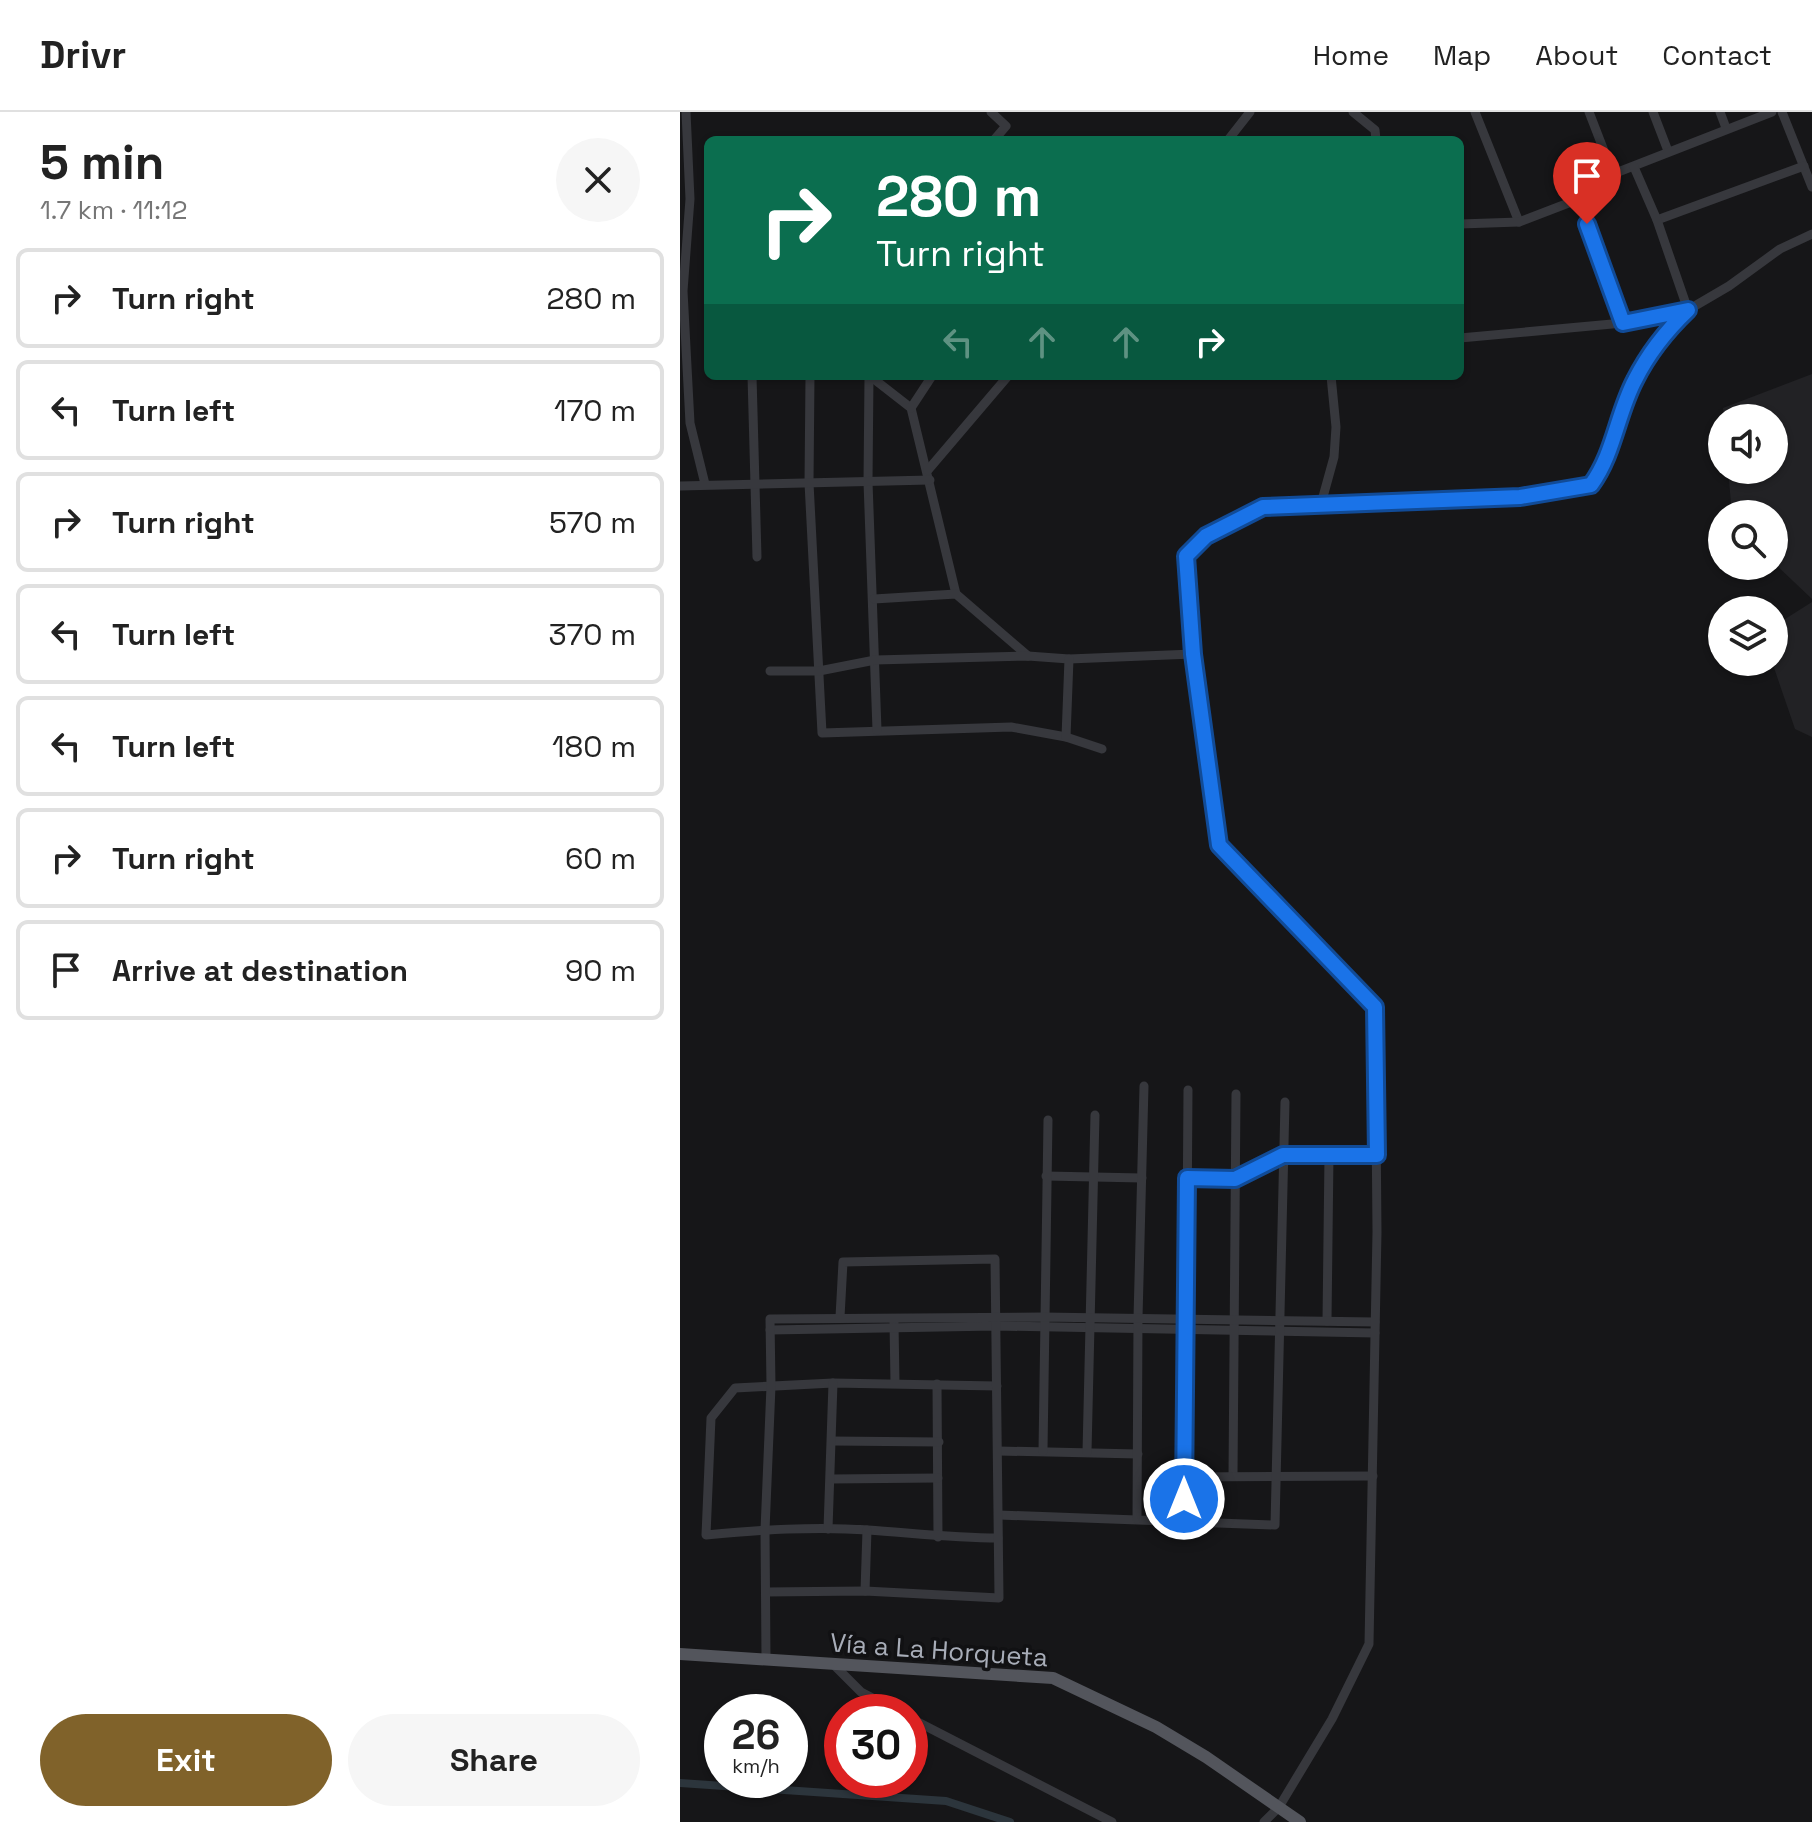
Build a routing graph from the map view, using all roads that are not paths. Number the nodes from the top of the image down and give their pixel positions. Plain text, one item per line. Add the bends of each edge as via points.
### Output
1 (686, 112) edge
2 (991, 112) edge
3 (1011, 112) edge
4 (1250, 112) edge
5 (1353, 112) edge
6 (1475, 112) edge
7 (1589, 112) edge
8 (1653, 112) edge
9 (1720, 112) edge
10 (1772, 112) edge
11 (1782, 112) edge
12 (1001, 121) junction
13 (1726, 128) junction
14 (997, 136) edge
15 (1231, 136) edge
16 (1376, 136) edge
17 (1668, 151) junction
18 (1804, 166) junction
19 (1634, 167) junction
20 (1613, 174) junction
21 (1812, 187) edge
22 (1579, 199) junction
23 (1657, 220) junction
24 (1519, 222) junction
25 (1464, 224) edge
26 (1812, 234) edge
27 (1688, 310) junction
28 (1623, 323) junction
29 (1464, 338) edge
30 (752, 380) edge
31 (810, 380) edge
32 (870, 380) edge
33 (875, 380) edge
34 (929, 380) edge
35 (1005, 380) edge
36 (1331, 380) edge
37 (911, 408) junction
38 (929, 475) junction
39 (868, 482) junction
40 (809, 483) junction
41 (705, 484) junction
42 (754, 484) junction
43 (680, 486) edge
44 (1321, 504) junction
45 (757, 557) dead end
46 (956, 594) junction
47 (874, 599) junction
48 (1193, 654) junction
49 (1028, 656) junction
50 (1069, 659) junction
51 (875, 660) junction
52 (770, 671) dead end
53 (819, 671) junction
54 (877, 730) junction
55 (1066, 737) junction
56 (1102, 749) dead end
57 (1144, 1086) dead end
58 (1188, 1090) dead end
59 (1236, 1094) dead end
60 (1285, 1102) dead end
61 (1095, 1115) dead end
62 (1048, 1120) dead end
63 (1283, 1155) junction
64 (1329, 1155) junction
65 (1377, 1155) junction
66 (1046, 1176) junction
67 (1093, 1176) junction
68 (1142, 1178) junction
69 (1187, 1178) junction
70 (1235, 1179) junction
71 (840, 1317) junction
72 (1043, 1317) junction
73 (1090, 1318) junction
74 (1138, 1318) junction
75 (1185, 1319) junction
76 (1233, 1320) junction
77 (1280, 1320) junction
78 (1327, 1321) junction
79 (894, 1322) junction
80 (996, 1322) junction
81 (1375, 1322) junction
82 (1044, 1328) junction
83 (1090, 1329) junction
84 (770, 1330) junction
85 (1138, 1330) junction
86 (1185, 1331) junction
87 (1233, 1331) junction
88 (1280, 1332) junction
89 (1375, 1333) junction
90 (833, 1383) junction
91 (895, 1383) junction
92 (937, 1384) junction
93 (771, 1386) junction
94 (997, 1386) junction
95 (832, 1441) junction
96 (939, 1442) junction
97 (999, 1451) junction
98 (1043, 1451) junction
99 (1087, 1452) junction
100 (1138, 1454) junction
101 (1233, 1476) junction
102 (1373, 1476) junction
103 (1184, 1477) junction
104 (938, 1478) junction
105 (1277, 1478) junction
106 (831, 1479) junction
107 (999, 1515) junction
108 (1137, 1519) junction
109 (1185, 1521) junction
110 (828, 1529) junction
111 (765, 1530) junction
112 (867, 1530) junction
113 (938, 1537) junction
114 (998, 1538) junction
115 (865, 1591) junction
116 (766, 1592) junction
117 (680, 1654) edge
118 (766, 1658) junction
119 (833, 1664) junction
120 (865, 1694) edge
121 (928, 1727) edge
122 (1279, 1807) junction
123 (1112, 1822) edge
124 (1264, 1822) edge
125 (1300, 1822) edge

1 - 41 street via 690,199 683,304 690,423
2 - 12 street
3 - 12 street
4 - 15 street
5 - 16 street
6 - 24 street
7 - 20 street
8 - 17 street
9 - 13 street
10 - 13 street
11 - 18 street
12 - 14 street via 1006,126
13 - 17 street
17 - 19 street
18 - 21 street
18 - 23 street
19 - 20 street
19 - 23 street
20 - 22 street
22 - 24 street
22 - 28 street
23 - 27 street
24 - 25 street
26 - 27 street
27 - 28 street
27 - 44 street via 1634,381 1603,470 1591,485 1520,497
28 - 29 street
30 - 42 street
31 - 40 street
32 - 39 street
33 - 37 street
34 - 37 street
35 - 38 street
36 - 44 street via 1334,457
37 - 38 street
38 - 39 street
38 - 46 street
39 - 40 street
39 - 47 street
40 - 42 street
40 - 53 street
41 - 42 street
41 - 43 street
42 - 45 street
44 - 48 street via 1263,507 1193,547 1185,569
46 - 47 street
46 - 49 street
47 - 51 street
48 - 50 street
48 - 65 street via 1219,845 1375,1007
49 - 50 street
49 - 51 street
50 - 55 street
51 - 53 street
51 - 54 street
52 - 53 street
53 - 54 street via 822,733
54 - 55 street via 993,726
55 - 56 street
57 - 68 street
58 - 69 street
59 - 70 street
60 - 63 street
61 - 67 street
62 - 66 street
63 - 64 street
63 - 70 street
63 - 77 street
64 - 65 street
64 - 78 street
65 - 81 street
66 - 67 street
66 - 72 street
67 - 68 street
67 - 73 street
68 - 74 street
69 - 70 street
69 - 75 street
70 - 76 street
71 - 79 street
71 - 80 street via 843,1262 995,1259
71 - 84 street via 770,1319
72 - 73 street
72 - 80 street
72 - 82 street
73 - 74 street
73 - 83 street
74 - 75 street
74 - 85 street
75 - 76 street
75 - 86 street
76 - 77 street
76 - 87 street
77 - 78 street
77 - 88 street
78 - 81 street
79 - 80 street
79 - 84 street
79 - 91 street
80 - 82 street
80 - 94 street
81 - 89 street
82 - 83 street
82 - 98 street
83 - 85 street
83 - 99 street
84 - 93 street
85 - 86 street
85 - 100 street
86 - 87 street
86 - 103 street
87 - 88 street
87 - 101 street
88 - 89 street
88 - 105 street
89 - 102 street
90 - 91 street
90 - 93 street
90 - 95 street
91 - 92 street
92 - 94 street
92 - 96 street
93 - 111 street
93 - 111 street via 735,1388 711,1418 706,1535
94 - 97 street
95 - 96 street
95 - 106 street
96 - 104 street
97 - 98 street
97 - 107 street
98 - 99 street
99 - 100 street
100 - 108 street
101 - 103 street
101 - 105 street
102 - 105 street
102 - 122 street via 1369,1644
103 - 109 street
104 - 106 street
104 - 113 street
105 - 109 street via 1275,1525
106 - 110 street
107 - 108 street
107 - 114 street
108 - 109 street
110 - 111 street
110 - 112 street
111 - 116 street
112 - 113 street
112 - 115 street
113 - 114 street
114 - 115 street via 999,1598
115 - 116 street
116 - 118 street
117 - 118 main road, Vía a La Horqueta
118 - 119 main road, Vía a La Horqueta
119 - 120 street
119 - 122 main road, Vía a La Horqueta via 1053,1678 1156,1727
121 - 123 street
122 - 124 street
122 - 125 main road, Vía a La Horqueta

